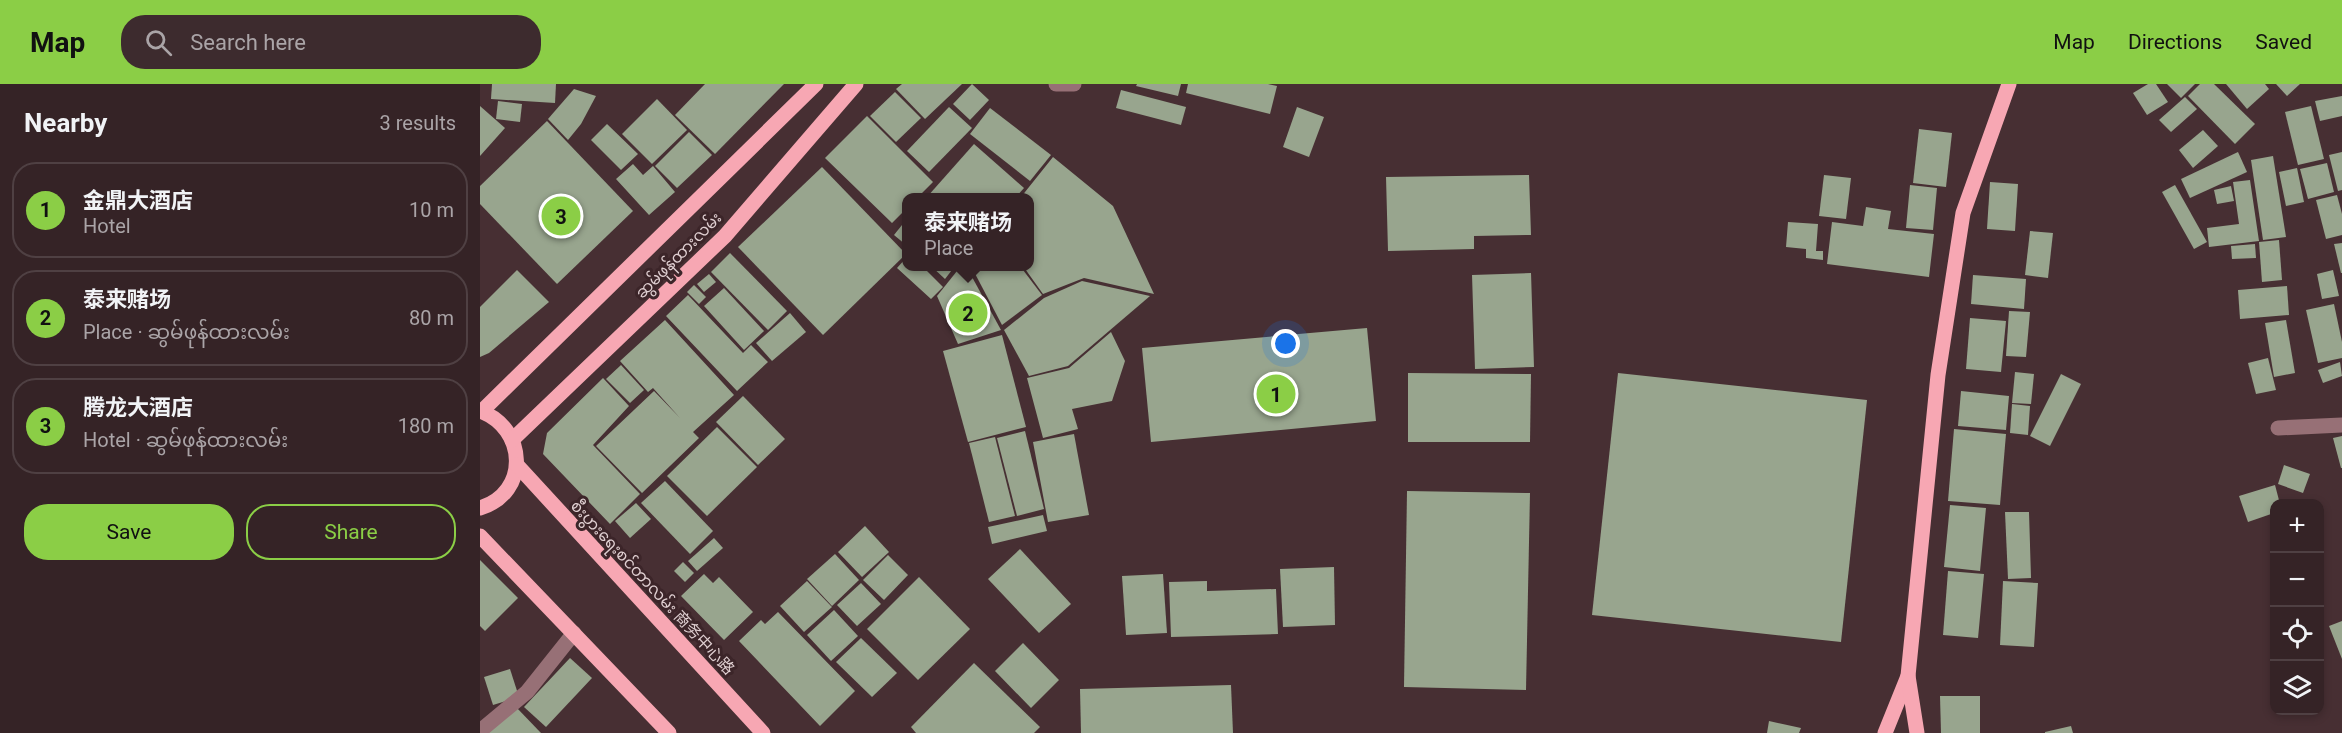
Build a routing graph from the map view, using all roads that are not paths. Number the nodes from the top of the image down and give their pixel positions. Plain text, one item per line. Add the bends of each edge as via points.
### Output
1 (816, 84) edge
2 (856, 84) edge
3 (1056, 84) edge
4 (1074, 84) edge
5 (2009, 84) edge
6 (481, 411) edge
7 (2342, 425) edge
8 (2278, 428) dead end
9 (512, 440) junction
10 (517, 465) junction
11 (480, 508) edge
12 (480, 536) edge
13 (574, 633) junction
14 (1908, 676) junction
15 (480, 731) edge
16 (669, 733) edge
17 (763, 733) edge
18 (1885, 733) edge
19 (1917, 733) edge

1 - 6 main road, ဆွမ်ဖုန်ထားလမ်း
2 - 9 main road, ဆွမ်ဖုန်ထားလမ်း via 725,236
3 - 4 street
5 - 14 main road via 1963,213 1938,375
6 - 9 main road via 497,419
7 - 8 street
9 - 10 main road
10 - 11 main road via 502,496
10 - 17 main road, စီးပွားရေးစင်တာလမ်း 商务中心路
12 - 13 main road
13 - 15 street via 527,692
13 - 16 main road
14 - 18 main road
14 - 19 main road

